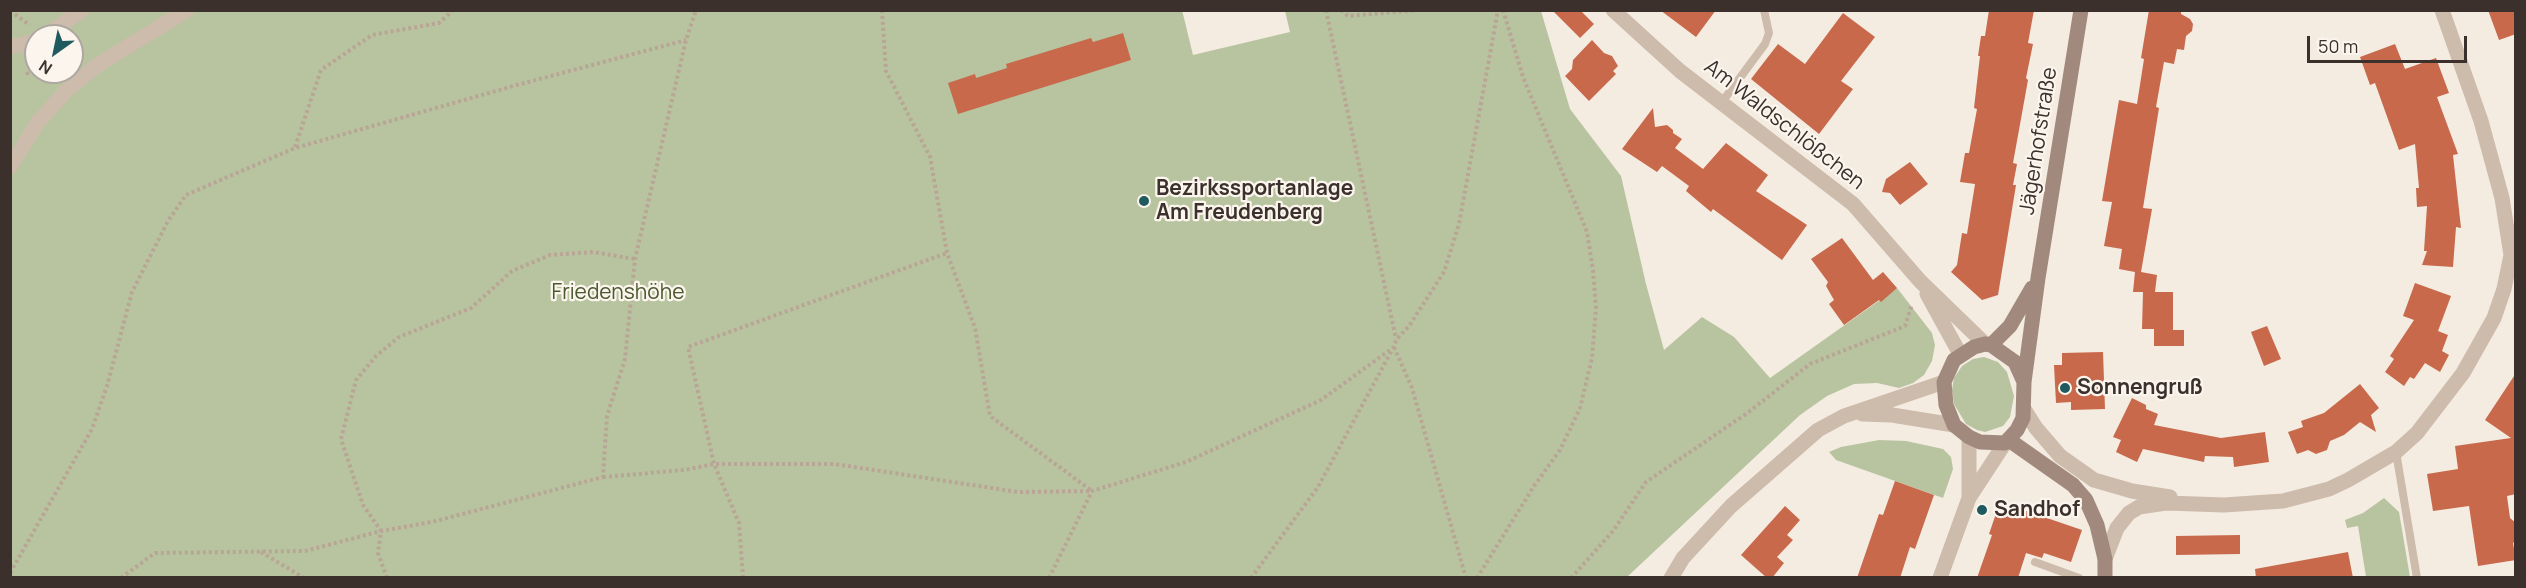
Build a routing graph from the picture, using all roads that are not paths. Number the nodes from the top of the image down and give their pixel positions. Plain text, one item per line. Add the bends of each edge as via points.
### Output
1 (82, 10) edge
2 (187, 10) edge
3 (1613, 10) edge
4 (1764, 10) edge
5 (2081, 10) edge
6 (2442, 10) edge
7 (62, 24) edge
8 (1722, 102) junction
9 (10, 167) edge
10 (2037, 278) junction
11 (1920, 281) junction
12 (1988, 345) junction
13 (1960, 354) junction
14 (1944, 382) junction
15 (2024, 382) junction
16 (2024, 409) junction
17 (1856, 414) junction
18 (1954, 425) junction
19 (1968, 436) junction
20 (2007, 442) junction
21 (2396, 452) junction
22 (1970, 498) junction
23 (2223, 505) junction
24 (1683, 558) junction
25 (2105, 559) junction
26 (2035, 562) dead end
27 (1660, 578) edge
28 (1671, 578) edge
29 (1940, 578) edge
30 (2079, 578) edge
31 (2106, 578) edge
32 (2417, 578) edge

1 - 7 street
2 - 9 street via 96,66 66,91 38,122
3 - 8 street, Am Waldschlößchen via 1680,71
4 - 8 lane via 1769,33 1766,44
5 - 10 main road, Jägerhofstraße
6 - 21 street via 2481,121 2502,198 2511,255 2497,309 2477,350 2433,415
8 - 11 street, Am Waldschlößchen via 1853,204
10 - 12 main road, Jägerhofstraße via 2017,316
10 - 15 main road, Jägerhofstraße
11 - 12 street, Am Waldschlößchen
11 - 13 street, Am Waldschlößchen
12 - 13 main road via 1974,346
12 - 15 main road via 2014,362
13 - 14 main road
14 - 17 street
14 - 18 main road via 1946,405
15 - 16 main road
16 - 20 main road via 2020,425
16 - 23 street via 2060,456 2094,480 2133,491
17 - 18 street via 1892,415
17 - 24 street via 1844,416 1802,443 1731,506
18 - 19 main road
19 - 20 main road via 1980,442
19 - 22 street
20 - 22 street
20 - 25 main road via 2080,493 2097,525
21 - 23 street via 2348,480 2311,495
21 - 32 lane
22 - 29 street
23 - 25 street via 2166,502 2139,507 2116,528
24 - 27 street
24 - 28 street
25 - 31 main road
26 - 30 lane

